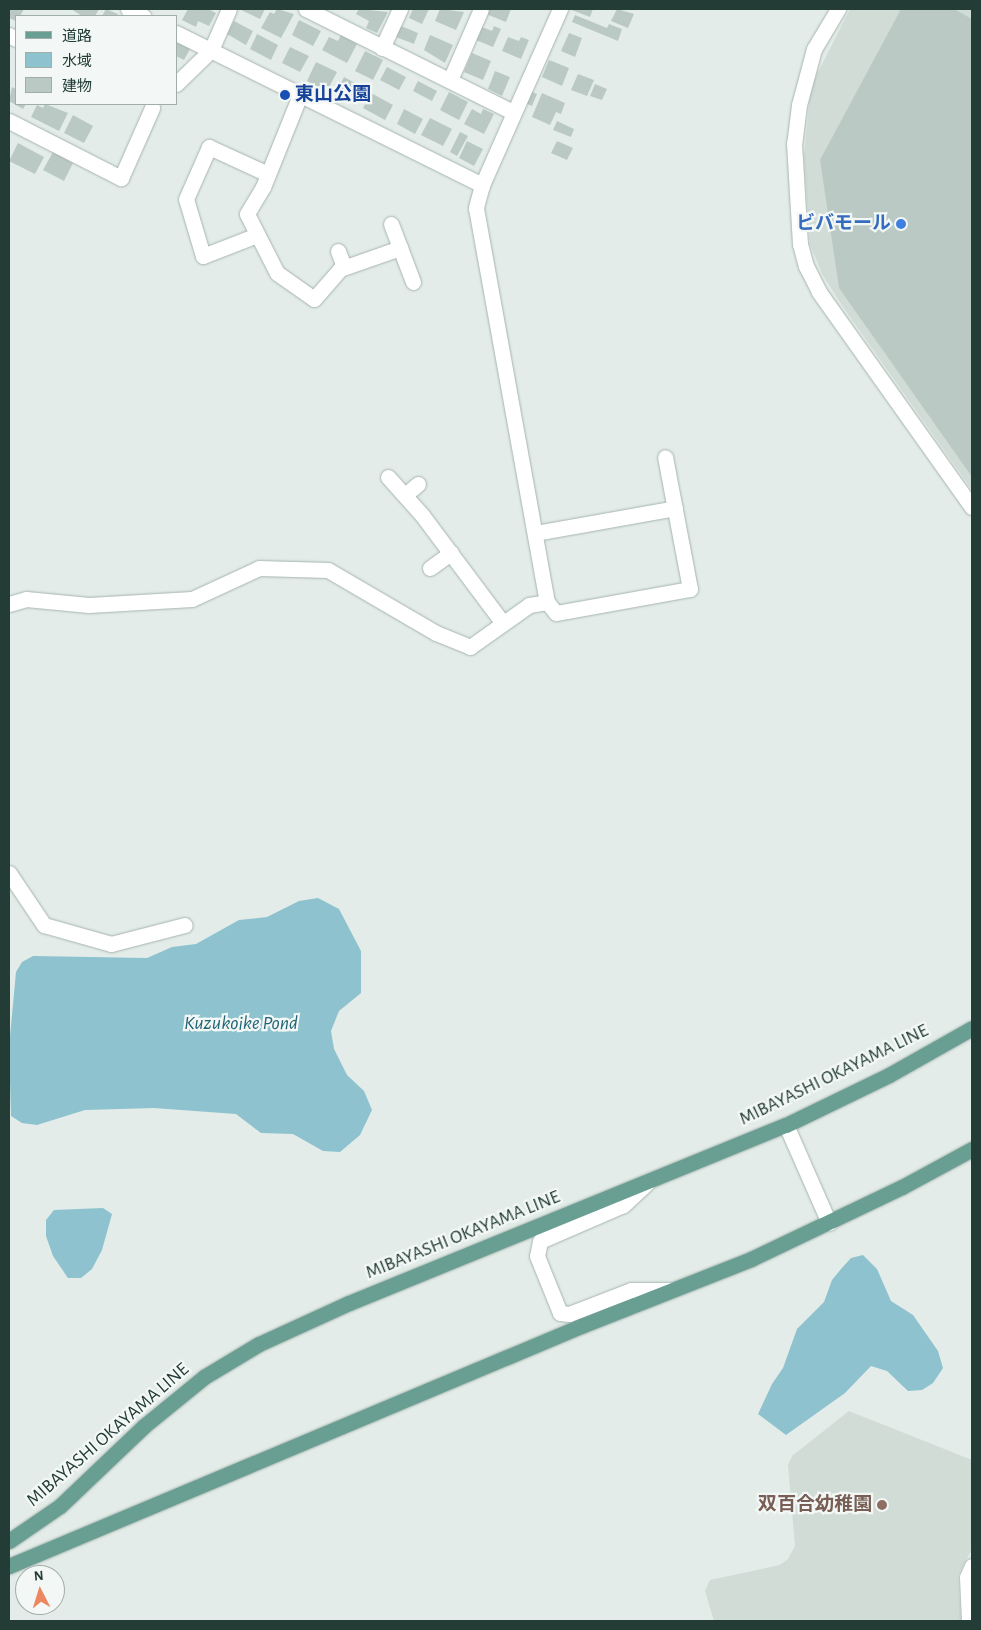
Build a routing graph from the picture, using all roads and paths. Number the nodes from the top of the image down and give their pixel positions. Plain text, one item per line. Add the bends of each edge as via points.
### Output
1 (128, 9) edge
2 (230, 9) edge
3 (400, 9) edge
4 (481, 9) edge
5 (560, 9) edge
6 (838, 9) edge
7 (313, 10) edge
8 (141, 15) edge
9 (178, 34) edge
10 (382, 48) junction
11 (211, 50) junction
12 (450, 80) junction
13 (178, 82) edge
14 (300, 95) junction
15 (150, 105) edge
16 (514, 112) junction
17 (9, 121) edge
18 (268, 174) junction
19 (482, 185) junction
20 (391, 224) dead end
21 (257, 235) junction
22 (400, 248) junction
23 (338, 251) dead end
24 (344, 267) junction
25 (413, 282) dead end
26 (665, 457) dead end
27 (388, 477) dead end
28 (418, 484) dead end
29 (405, 495) junction
30 (972, 507) edge
31 (675, 508) junction
32 (535, 533) junction
33 (451, 553) junction
34 (430, 568) dead end
35 (547, 602) junction
36 (9, 604) edge
37 (502, 622) junction
38 (9, 873) edge
39 (14, 896) edge
40 (186, 924) dead end
41 (972, 1028) edge
42 (786, 1125) junction
43 (972, 1149) edge
44 (647, 1183) junction
45 (829, 1223) junction
46 (676, 1290) junction
47 (9, 1541) edge
48 (9, 1566) edge
49 (972, 1566) edge
50 (969, 1621) edge

1 - 8 street
2 - 11 street
3 - 10 street
4 - 12 street
5 - 16 street
6 - 30 street via 814,49 799,105 794,143 800,244 806,266 819,292
7 - 10 street
9 - 11 street
10 - 12 street
11 - 13 street
11 - 14 street
12 - 16 street
14 - 18 street
14 - 19 street
15 - 17 street via 121,178
16 - 19 street
18 - 21 street via 247,214
18 - 21 street via 209,147 186,199 203,256
19 - 32 street via 476,208 477,229
20 - 22 street
21 - 24 street via 276,273 314,299
22 - 24 street
22 - 25 street
23 - 24 street
26 - 31 street
27 - 29 street
28 - 29 street
29 - 33 street
31 - 32 street
31 - 35 street via 690,589 556,613
32 - 35 street
33 - 34 street
33 - 37 street
35 - 37 street via 529,605
36 - 37 street via 26,599 89,606 192,599 259,568 296,568 328,570 436,633 470,647
38 - 39 street
39 - 40 street via 44,925 111,944
41 - 42 main road, MIBAYASHI OKAYAMA LINE via 889,1075
42 - 44 main road, MIBAYASHI OKAYAMA LINE
42 - 45 street
43 - 45 main road
44 - 46 street via 623,1205 540,1241 537,1256 560,1312 569,1314 631,1290
44 - 47 main road, MIBAYASHI OKAYAMA LINE via 349,1303 259,1344 204,1377 144,1426 60,1506
45 - 46 main road
46 - 48 main road via 580,1326
49 - 50 street via 967,1577

